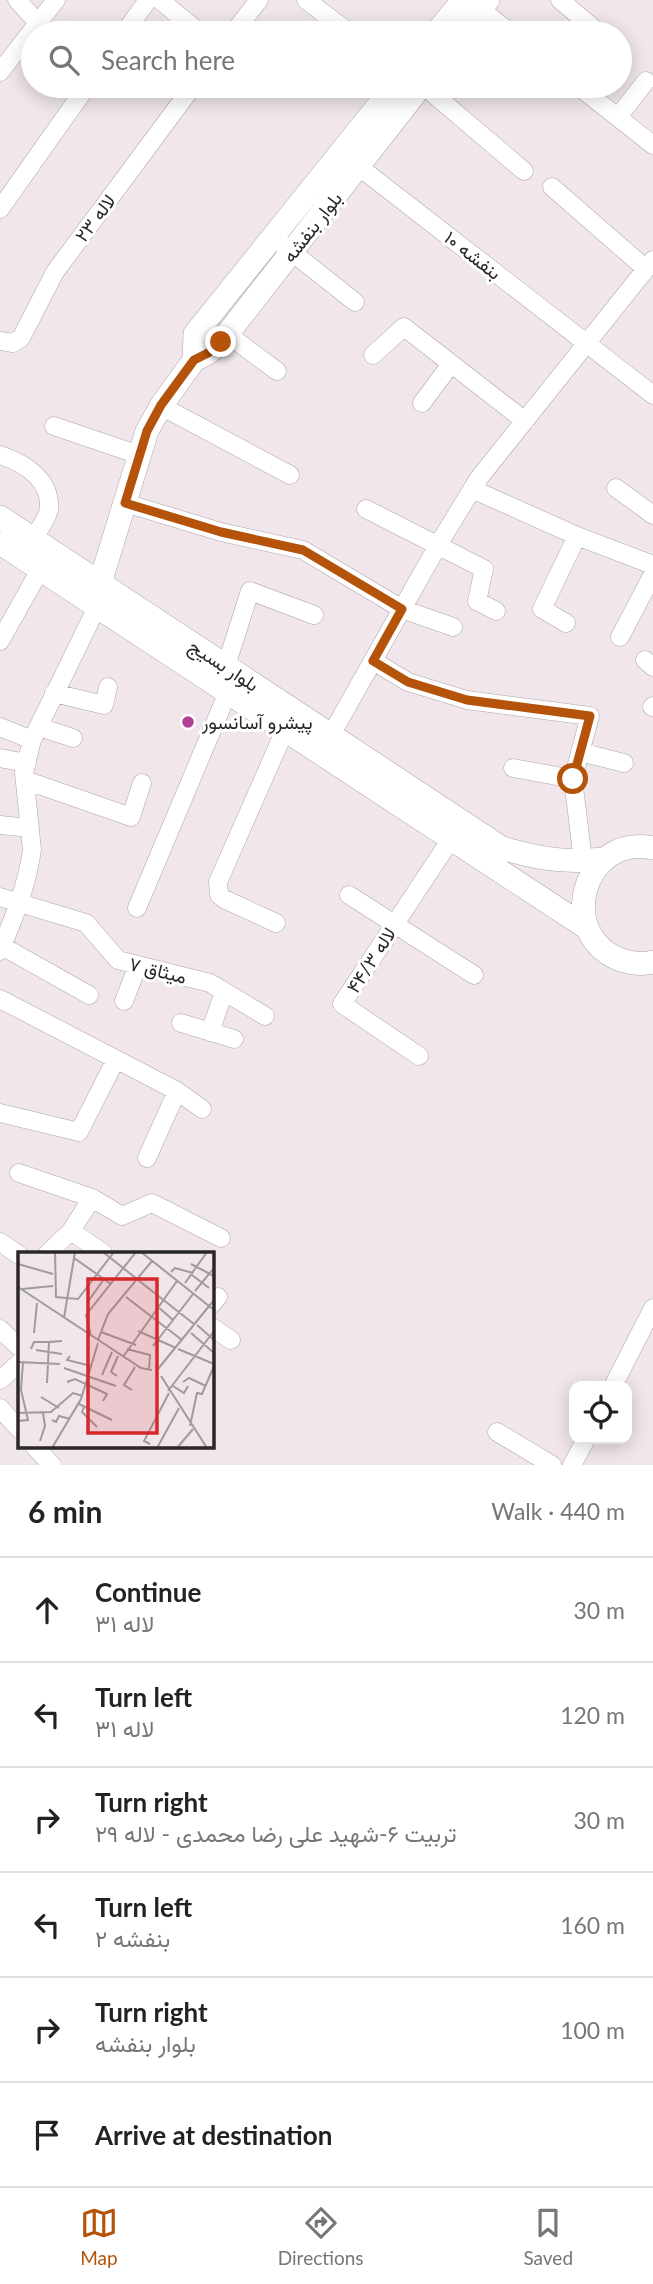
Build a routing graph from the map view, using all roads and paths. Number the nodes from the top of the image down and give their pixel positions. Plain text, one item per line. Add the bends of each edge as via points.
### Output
1 (18, 0) edge
2 (57, 0) edge
3 (148, 0) edge
4 (160, 0) edge
5 (306, 0) edge
6 (559, 0) edge
7 (253, 2) edge
8 (477, 3) edge
9 (36, 21) edge
10 (41, 21) edge
11 (133, 21) edge
12 (185, 21) edge
13 (241, 21) edge
14 (334, 21) edge
15 (452, 21) edge
16 (468, 21) edge
17 (497, 21) edge
18 (584, 21) edge
19 (21, 46) edge
20 (0, 72) edge
21 (646, 81) dead end
22 (79, 98) edge
23 (184, 98) edge
24 (384, 98) edge
25 (413, 98) edge
26 (437, 98) edge
27 (593, 98) edge
28 (618, 117) junction
29 (653, 145) edge
30 (358, 166) junction
31 (524, 171) dead end
32 (552, 187) dead end
33 (0, 209) edge
34 (272, 236) junction
35 (293, 253) junction
36 (649, 264) edge
37 (355, 302) dead end
38 (227, 334) junction
39 (0, 341) edge
40 (587, 343) junction
41 (373, 355) dead end
42 (194, 360) junction
43 (451, 364) junction
44 (277, 371) dead end
45 (653, 395) edge
46 (422, 403) dead end
47 (161, 405) junction
48 (524, 421) junction
49 (54, 426) dead end
50 (0, 455) edge
51 (139, 455) junction
52 (290, 475) dead end
53 (616, 488) dead end
54 (472, 489) junction
55 (125, 503) junction
56 (366, 509) dead end
57 (653, 515) edge
58 (0, 517) edge
59 (577, 536) junction
60 (33, 539) junction
61 (0, 543) edge
62 (438, 545) junction
63 (653, 565) edge
64 (40, 570) junction
65 (653, 574) edge
66 (100, 583) junction
67 (97, 607) junction
68 (402, 609) junction
69 (496, 611) dead end
70 (314, 615) dead end
71 (566, 622) dead end
72 (453, 627) dead end
73 (620, 637) dead end
74 (0, 641) edge
75 (373, 661) junction
76 (226, 666) junction
77 (108, 687) dead end
78 (228, 692) junction
79 (54, 693) junction
80 (0, 727) edge
81 (285, 730) junction
82 (36, 734) junction
83 (331, 736) junction
84 (73, 738) dead end
85 (580, 752) junction
86 (0, 758) edge
87 (624, 763) dead end
88 (513, 768) dead end
89 (26, 772) junction
90 (573, 779) junction
91 (142, 783) dead end
92 (0, 825) edge
93 (30, 828) junction
94 (451, 839) junction
95 (502, 848) junction
96 (653, 848) edge
97 (594, 860) junction
98 (349, 895) dead end
99 (538, 896) junction
100 (0, 897) edge
101 (20, 902) junction
102 (137, 908) dead end
103 (276, 923) dead end
104 (395, 924) junction
105 (587, 928) junction
106 (1, 948) edge
107 (629, 962) junction
108 (653, 962) edge
109 (138, 965) junction
110 (474, 975) dead end
111 (653, 975) edge
112 (224, 992) junction
113 (89, 995) dead end
114 (0, 999) edge
115 (124, 1001) dead end
116 (265, 1016) dead end
117 (181, 1023) dead end
118 (210, 1032) junction
119 (234, 1039) dead end
120 (419, 1056) dead end
121 (116, 1059) junction
122 (177, 1091) junction
123 (202, 1109) dead end
124 (0, 1113) edge
125 (147, 1158) dead end
126 (19, 1173) dead end
127 (92, 1198) junction
128 (71, 1231) junction
129 (221, 1238) dead end
130 (0, 1242) edge
131 (49, 1252) edge
132 (102, 1252) edge
133 (18, 1254) edge
134 (653, 1308) edge
135 (214, 1327) edge
136 (0, 1329) edge
137 (231, 1340) dead end
138 (18, 1346) edge
139 (18, 1364) edge
140 (0, 1380) edge
141 (616, 1381) edge
142 (0, 1408) edge
143 (18, 1428) edge
144 (497, 1432) dead end
145 (583, 1444) edge
146 (36, 1448) edge
147 (52, 1465) edge
148 (552, 1465) edge
149 (572, 1465) edge

1 - 9 street
2 - 10 street
3 - 11 street
4 - 12 street
5 - 14 street
6 - 18 street
7 - 13 street
8 - 15 main road
8 - 16 main road
8 - 17 street
19 - 20 street
21 - 28 street
22 - 33 street
23 - 39 street, لاله ۲۳ via 55,272 21,338 13,343
24 - 34 main road, بلوار بنفشه
25 - 30 main road, بلوار بنفشه
26 - 31 street
27 - 28 street
28 - 29 street
30 - 35 main road, بلوار بنفشه
30 - 40 street, بنفشه ۱۰
32 - 36 street
34 - 35 street
34 - 42 main road, بلوار بنفشه via 195,334
35 - 37 street
35 - 38 main road, بلوار بنفشه
36 - 40 street
38 - 42 main road, بلوار بنفشه
38 - 44 street
40 - 45 street, بنفشه ۱۰
40 - 48 street
41 - 43 street via 404,327
42 - 47 main road, بلوار بنفشه
43 - 46 street
43 - 48 street
47 - 51 main road, بلوار بنفشه
47 - 52 street
48 - 54 street
49 - 51 street
50 - 60 street via 22,462 46,488 50,510
51 - 55 main road, بلوار بنفشه
53 - 57 street
54 - 59 street
54 - 62 street
55 - 66 main road, بلوار بنفشه
55 - 68 street via 221,532 303,550
56 - 62 street
58 - 60 main road, بلوار بسیج
59 - 63 street
59 - 71 street via 542,609
60 - 66 main road, بلوار بسیج
61 - 64 main road, بلوار بسیج
62 - 68 street
62 - 69 street via 484,569 477,601
64 - 67 main road, بلوار بسیج
64 - 74 street
65 - 73 street
66 - 76 main road, بلوار بسیج
67 - 78 main road, بلوار بسیج
67 - 79 street
68 - 72 street
68 - 75 street
70 - 76 street via 250,592
75 - 83 street
75 - 85 street via 408,682 467,700 590,716
76 - 83 main road, بلوار بسیج
77 - 79 street via 104,705
78 - 81 main road, بلوار بسیج
78 - 102 street
79 - 82 street
80 - 82 street
81 - 94 main road, بلوار بسیج
81 - 103 street via 218,882 224,899
82 - 84 street
82 - 89 street
83 - 95 main road, بلوار بسیج
85 - 87 street
85 - 90 street
86 - 89 street
88 - 90 street
89 - 91 street via 131,817
89 - 93 street
90 - 97 street
92 - 93 street
93 - 101 street via 32,850
94 - 99 main road, بلوار بسیج
94 - 104 street, لاله ۴۴/۳
95 - 97 main road, بلوار بسیج via 538,859
95 - 99 main road via 543,870 550,883
96 - 97 main road via 633,847
97 - 105 main road via 582,910
98 - 104 street
99 - 105 main road, بلوار بسیج
100 - 101 street, میثاق ۷
101 - 106 street
101 - 109 street, میثاق ۷ via 86,923 118,960
104 - 110 street
104 - 120 street, لاله ۴۴/۳ via 342,1004
105 - 107 main road, بلوار بسیج via 611,956
106 - 113 street
107 - 108 main road
107 - 111 street
109 - 112 street, میثاق ۷
109 - 115 street
112 - 116 street, میثاق ۷
112 - 118 street
114 - 121 street
117 - 118 street
118 - 119 street
121 - 122 street
121 - 124 street via 79,1132
122 - 123 street
122 - 125 street
126 - 127 street
127 - 128 street
127 - 129 street via 122,1216 152,1203
128 - 131 street
128 - 132 street
130 - 133 street
134 - 141 street
135 - 137 street
136 - 138 street
139 - 140 street
142 - 143 street
144 - 148 street
145 - 149 street
146 - 147 street

